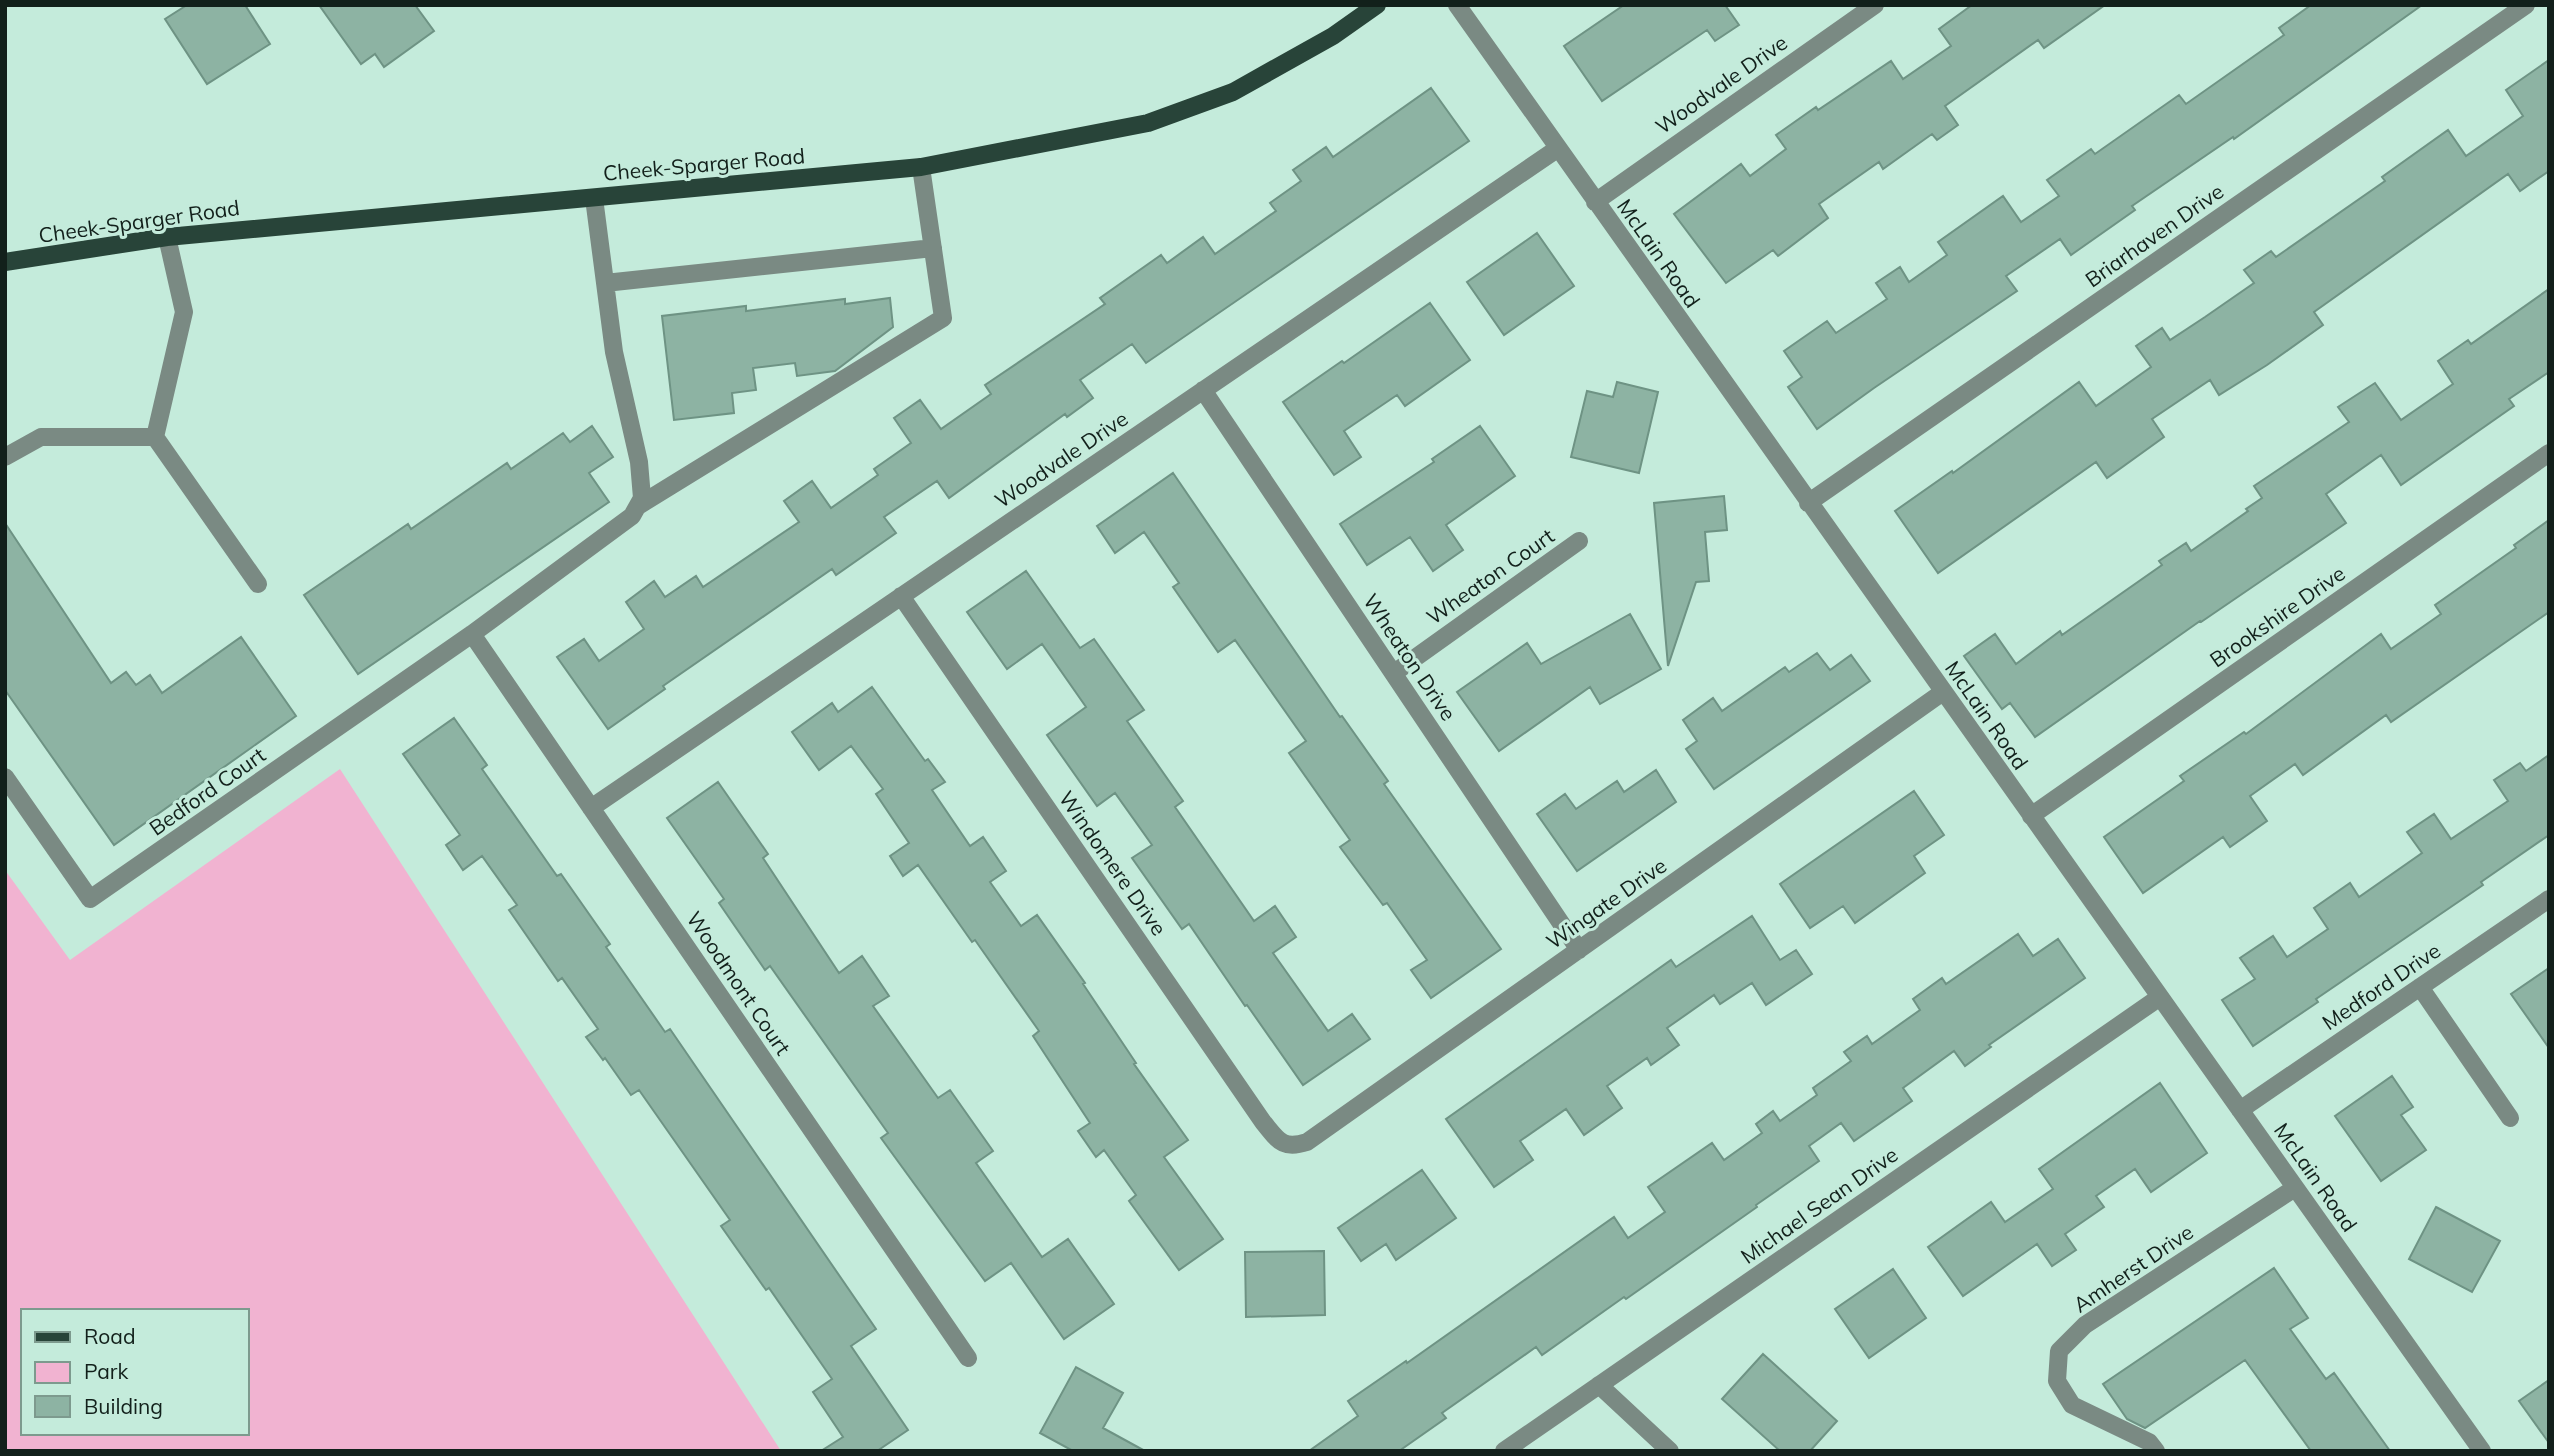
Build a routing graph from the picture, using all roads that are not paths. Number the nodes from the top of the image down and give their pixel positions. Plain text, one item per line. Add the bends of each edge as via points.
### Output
1 (1377, 5) edge
2 (1457, 5) edge
3 (1875, 5) edge
4 (2526, 5) edge
5 (1557, 149) junction
6 (921, 167) junction
7 (594, 198) junction
8 (1595, 202) junction
9 (167, 237) junction
10 (933, 247) junction
11 (5, 262) edge
12 (604, 283) junction
13 (1203, 390) junction
14 (155, 437) junction
15 (2549, 453) edge
16 (5, 457) edge
17 (1808, 503) junction
18 (638, 506) junction
19 (1580, 541) dead end
20 (258, 584) dead end
21 (901, 596) junction
22 (472, 634) junction
23 (1394, 673) junction
24 (1943, 692) junction
25 (5, 777) edge
26 (591, 808) junction
27 (2031, 816) junction
28 (2549, 899) edge
29 (1579, 950) junction
30 (2420, 987) junction
31 (2160, 997) junction
32 (2240, 1110) junction
33 (2510, 1118) dead end
34 (1294, 1146) joint
35 (2295, 1188) junction
36 (968, 1357) dead end
37 (1599, 1385) junction
38 (1504, 1451) edge
39 (1671, 1451) edge
40 (2156, 1451) edge
41 (2482, 1451) edge

1 - 6 main road, Cheek-Sparger Road via 1233,92 1148,123
2 - 5 street, McLain Road
3 - 8 street, Woodvale Drive
4 - 17 street, Briarhaven Drive
5 - 8 street, McLain Road
5 - 13 street, Woodvale Drive
6 - 7 main road, Cheek-Sparger Road
6 - 10 street
7 - 9 main road, Cheek-Sparger Road
7 - 12 street
8 - 17 street, McLain Road
9 - 11 main road, Cheek-Sparger Road
9 - 14 street via 184,312
10 - 12 street
10 - 18 street via 943,318
12 - 18 street via 639,462 642,498
13 - 21 street, Woodvale Drive
13 - 23 street, Wheaton Drive
14 - 16 street via 41,437
14 - 20 street
15 - 27 street, Brookshire Drive
17 - 24 street, McLain Road
18 - 22 street via 600,542
19 - 23 street, Wheaton Court
21 - 26 street, Woodvale Drive
21 - 34 street, Windomere Drive via 1263,1122 1281,1143
22 - 25 street, Bedford Court via 90,899
22 - 26 street, Woodmont Court
23 - 29 street, Wheaton Drive
24 - 27 street, McLain Road
24 - 29 street, Wingate Drive
26 - 36 street, Woodmont Court
27 - 31 street, McLain Road
28 - 30 street, Medford Drive
29 - 34 street, Wingate Drive via 1307,1142
30 - 32 street, Medford Drive
30 - 33 street
31 - 32 street, McLain Road
31 - 37 street, Michael Sean Drive
32 - 35 street, McLain Road
35 - 40 street, Amherst Drive via 2085,1325 2059,1351 2057,1381 2072,1405 2149,1442
35 - 41 street, McLain Road
37 - 38 street, Michael Sean Drive
37 - 39 street

